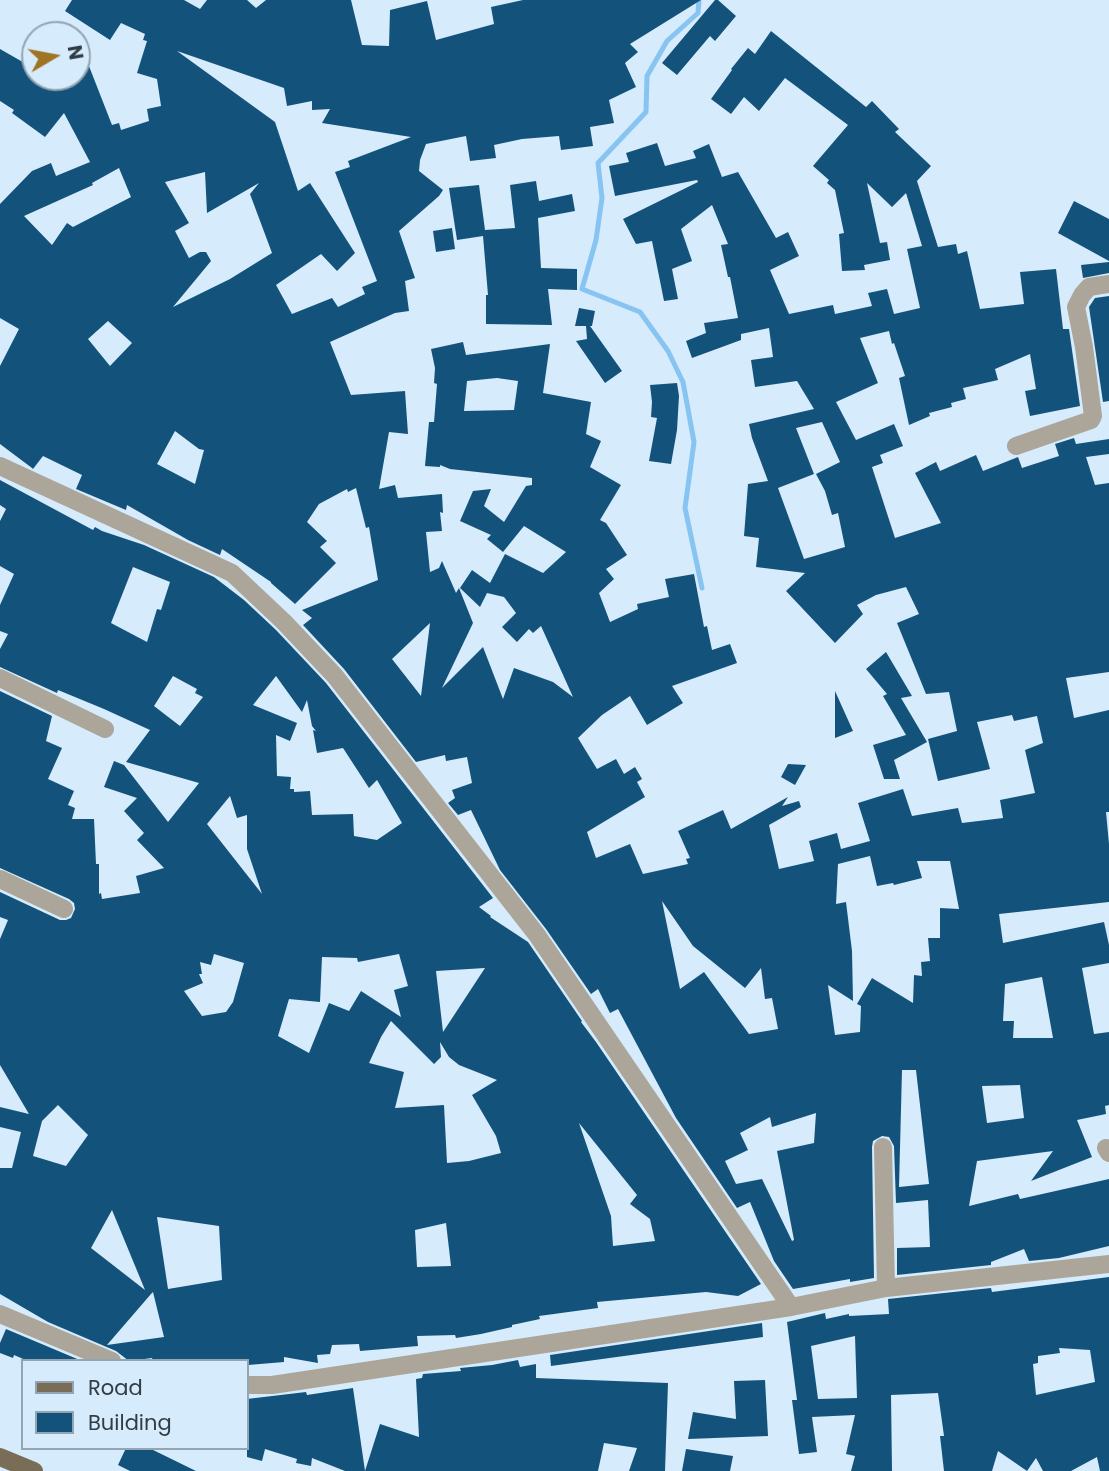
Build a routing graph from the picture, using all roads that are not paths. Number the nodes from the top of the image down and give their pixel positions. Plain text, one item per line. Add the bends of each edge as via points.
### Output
1 (1109, 284) edge
2 (1016, 446) dead end
3 (0, 466) edge
4 (0, 678) edge
5 (105, 729) dead end
6 (0, 879) edge
7 (64, 909) dead end
8 (883, 1147) dead end
9 (1109, 1264) edge
10 (886, 1288) junction
11 (791, 1307) junction
12 (0, 1314) edge
13 (107, 1359) edge
14 (248, 1385) edge
15 (0, 1457) edge
16 (34, 1471) edge

1 - 2 street via 1089,287 1076,307 1091,421
3 - 11 street via 232,573 335,676 537,935
4 - 5 street
6 - 7 street
8 - 10 street
9 - 10 street
10 - 11 street
11 - 14 street
12 - 13 street
15 - 16 main road

